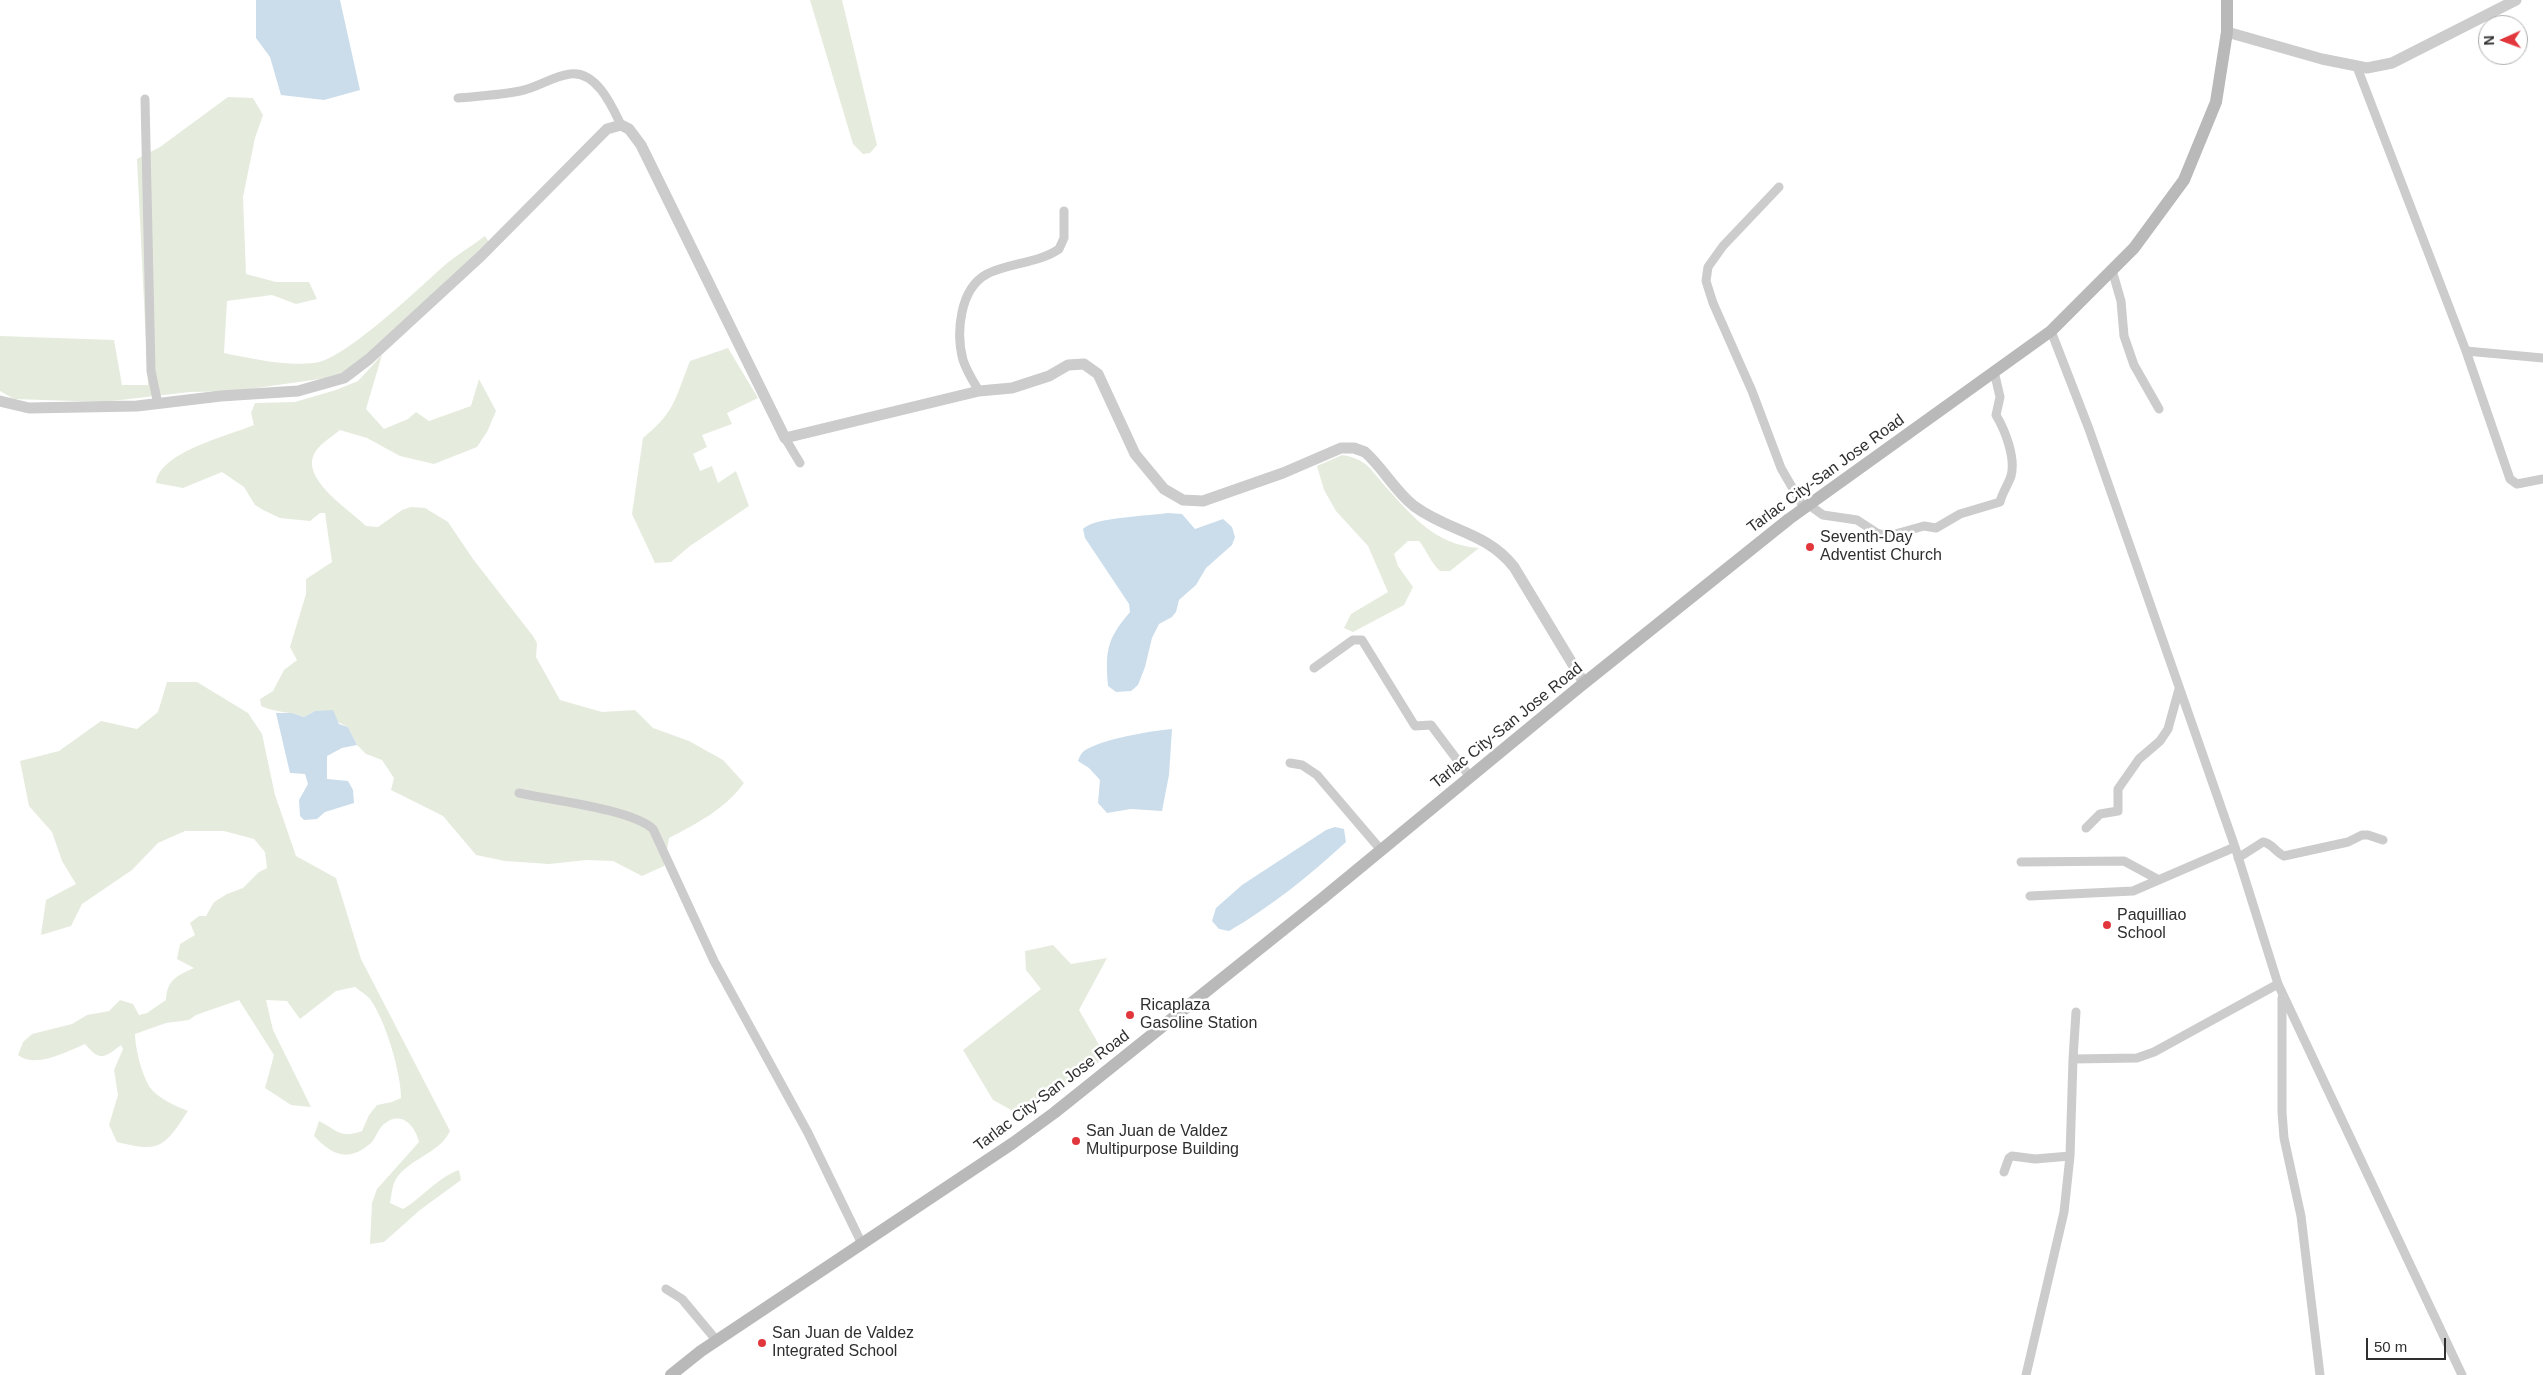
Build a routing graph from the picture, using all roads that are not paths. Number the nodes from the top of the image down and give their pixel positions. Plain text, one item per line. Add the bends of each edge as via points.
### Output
1 (2227, 0) edge
2 (2516, 0) edge
3 (2227, 32) junction
4 (2357, 67) junction
5 (458, 98) dead end
6 (145, 99) dead end
7 (621, 125) junction
8 (1779, 187) dead end
9 (1064, 211) dead end
10 (2112, 270) junction
11 (2051, 331) junction
12 (2466, 352) junction
13 (2543, 358) edge
14 (1994, 371) junction
15 (979, 391) junction
16 (0, 402) edge
17 (158, 404) junction
18 (2159, 409) dead end
19 (785, 438) junction
20 (800, 463) dead end
21 (2543, 479) edge
22 (1806, 506) junction
23 (1314, 668) dead end
24 (1584, 683) junction
25 (2179, 688) junction
26 (1290, 763) dead end
27 (1470, 777) junction
28 (519, 793) dead end
29 (2086, 828) dead end
30 (2383, 840) dead end
31 (2235, 847) junction
32 (1381, 850) junction
33 (2238, 858) junction
34 (2021, 862) dead end
35 (2159, 880) junction
36 (2030, 896) dead end
37 (2278, 984) junction
38 (2282, 996) junction
39 (2076, 1012) dead end
40 (2073, 1059) junction
41 (2070, 1156) junction
42 (2004, 1172) dead end
43 (862, 1244) junction
44 (666, 1289) dead end
45 (716, 1341) junction
46 (671, 1375) edge
47 (2026, 1375) edge
48 (2320, 1375) edge
49 (2462, 1375) edge

1 - 3 main road, Tarlac City-San Jose Road
2 - 4 street via 2392,62
3 - 4 street
3 - 10 main road, Tarlac City-San Jose Road via 2216,102 2184,180 2134,248
4 - 12 street
5 - 7 street via 520,91 579,73 588,77 610,102
6 - 17 street via 151,366
7 - 17 street via 604,132 481,256 344,378 298,391
7 - 19 street via 629,129 641,145
8 - 22 street via 1722,246 1708,267 1706,282 1781,468
9 - 15 street via 1064,238 1059,249 985,275 970,291 961,323 961,349 967,372
10 - 11 main road, Tarlac City-San Jose Road
10 - 18 street via 2121,301 2124,336 2134,365
11 - 14 main road, Tarlac City-San Jose Road
11 - 25 street via 2076,393
12 - 13 street
12 - 21 street via 2510,479 2518,484
14 - 22 main road, Tarlac City-San Jose Road
14 - 22 street via 2000,397 1996,414 2009,447 2011,475 2000,502 1960,514 1936,528 1924,526 1888,536 1857,520 1823,515
15 - 19 street
15 - 24 street via 1022,385 1075,364 1088,366 1103,383 1135,454 1164,488 1176,498 1189,502 1203,501 1253,484 1341,448 1360,449 1414,505 1436,520 1484,540 1501,552
16 - 17 street via 43,408
19 - 20 street
22 - 24 main road, Tarlac City-San Jose Road
23 - 27 street via 1352,640 1362,640 1415,726 1430,725
24 - 27 main road, Tarlac City-San Jose Road
25 - 29 street via 2168,729 2160,741 2139,759 2118,789 2118,811 2100,814
25 - 31 street
26 - 32 street via 1302,765 1317,775
27 - 32 main road, Tarlac City-San Jose Road
28 - 43 street via 617,813 644,822 653,829 714,960 808,1133
30 - 33 street via 2362,835 2348,842 2284,856 2263,842
31 - 33 street
31 - 35 street
32 - 43 main road, Tarlac City-San Jose Road via 1054,1113
33 - 37 street
34 - 35 street via 2124,860
35 - 36 street via 2132,892
37 - 38 street
37 - 40 street via 2154,1052 2137,1058
38 - 48 street via 2284,1138 2304,1232
38 - 49 street
39 - 40 street
40 - 41 street
41 - 42 street via 2035,1159 2012,1156
41 - 47 street via 2064,1212
43 - 45 main road, Tarlac City-San Jose Road
44 - 45 street via 682,1299
45 - 46 main road, Tarlac City-San Jose Road

